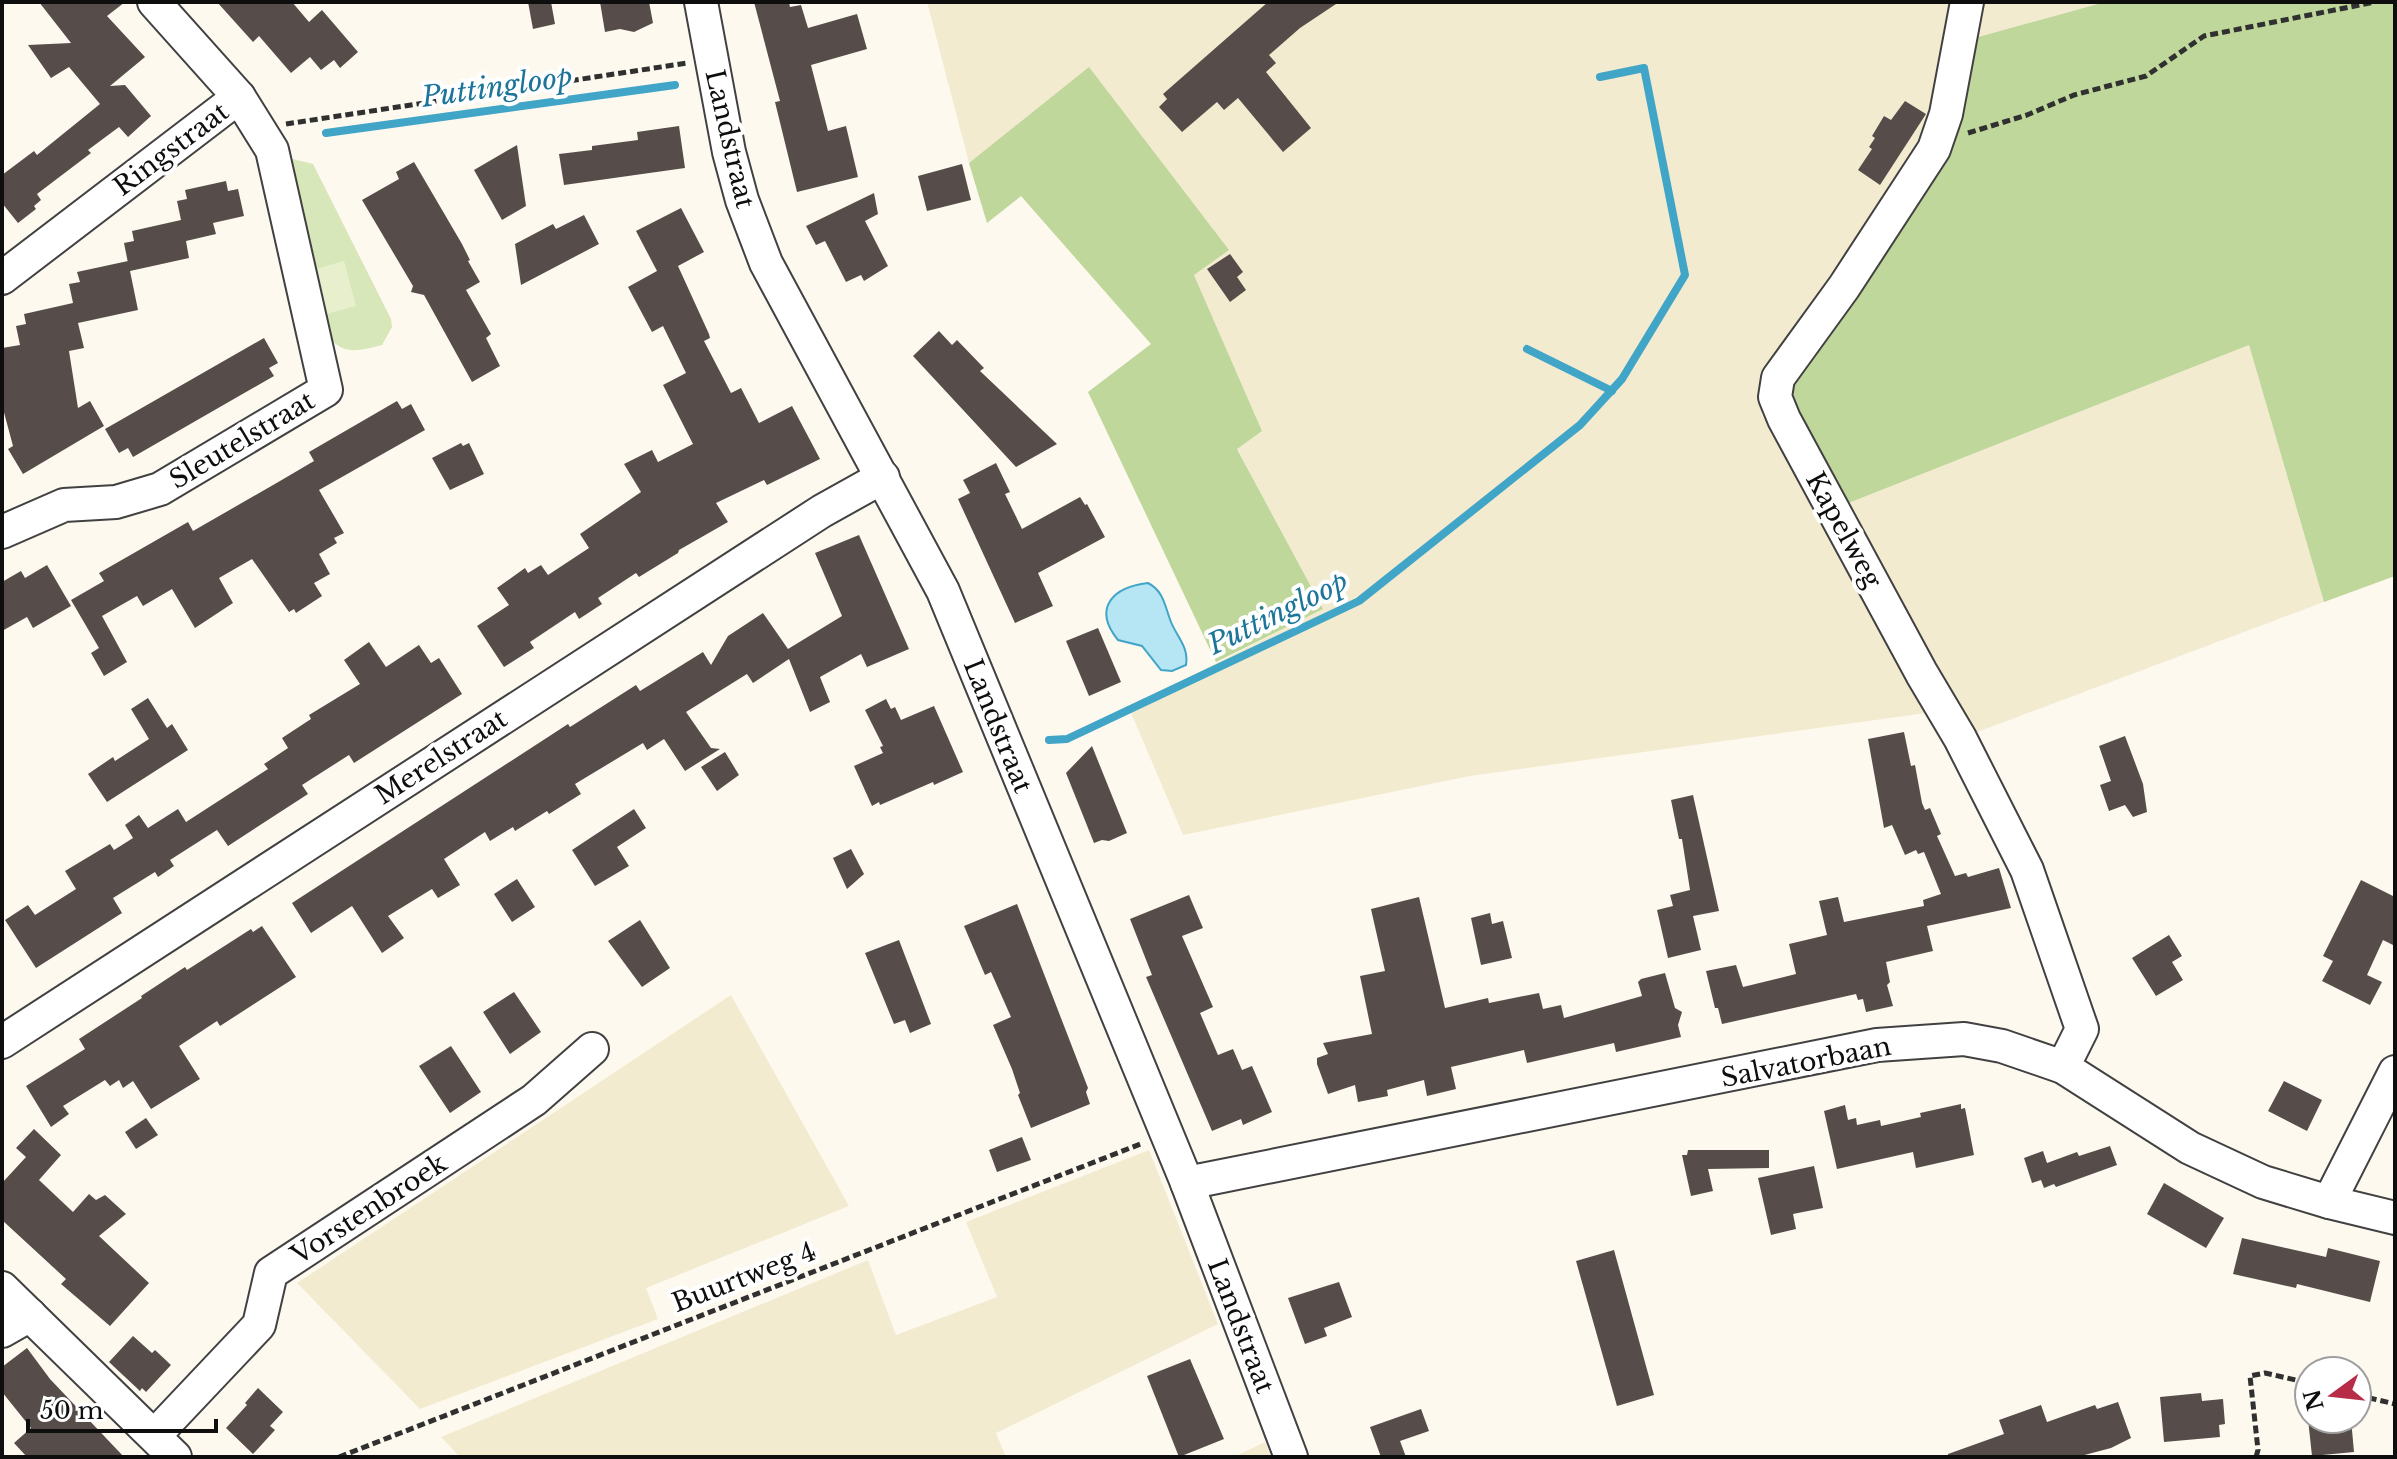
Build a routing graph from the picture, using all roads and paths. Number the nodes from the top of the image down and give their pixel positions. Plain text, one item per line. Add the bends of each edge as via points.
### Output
1 (154, 2) edge
2 (701, 2) edge
3 (1967, 2) edge
4 (2375, 2) edge
5 (712, 59) junction
6 (239, 97) junction
7 (257, 129) junction
8 (1934, 149) junction
9 (2, 278) edge
10 (883, 477) junction
11 (2, 532) edge
12 (2, 1042) edge
13 (592, 1049) dead end
14 (2063, 1067) junction
15 (2395, 1072) edge
16 (1165, 1135) junction
17 (1187, 1183) junction
18 (2329, 1202) junction
19 (2395, 1218) edge
20 (2, 1288) edge
21 (30, 1315) junction
22 (2, 1331) edge
23 (2293, 1379) edge
24 (2373, 1399) edge
25 (2395, 1404) edge
26 (165, 1446) edge
27 (339, 1457) edge
28 (1291, 1457) edge
29 (2256, 1457) edge

1 - 6 street, Ringstraat
2 - 5 street, Landstraat
3 - 8 street, Kapelweg via 1946,114
4 - 8 path via 2204,36 2146,76 2074,95
5 - 7 path
5 - 10 street, Landstraat via 729,152 766,263
6 - 7 street, Sleutelstraat
6 - 9 street, Ringstraat
7 - 11 street, Sleutelstraat via 272,150 326,390 160,489 116,502 64,505
8 - 14 street, Kapelweg via 1778,378 1775,397 2027,870 2082,1029
10 - 12 street, Merelstraat via 822,511
10 - 16 street, Landstraat via 943,591
13 - 26 street, Vorstenbroek via 534,1100 271,1273 259,1325
14 - 17 street, Salvatorbaan via 1964,1039 1877,1045
14 - 18 street, Salvatorbaan via 2190,1148 2263,1182
15 - 18 street
16 - 17 street, Landstraat
16 - 27 path, Buurtweg 4
17 - 28 street, Landstraat
18 - 19 street, Salvatorbaan
20 - 21 street
21 - 22 street
21 - 26 street
23 - 29 path via 2265,1373 2250,1376
24 - 25 path

